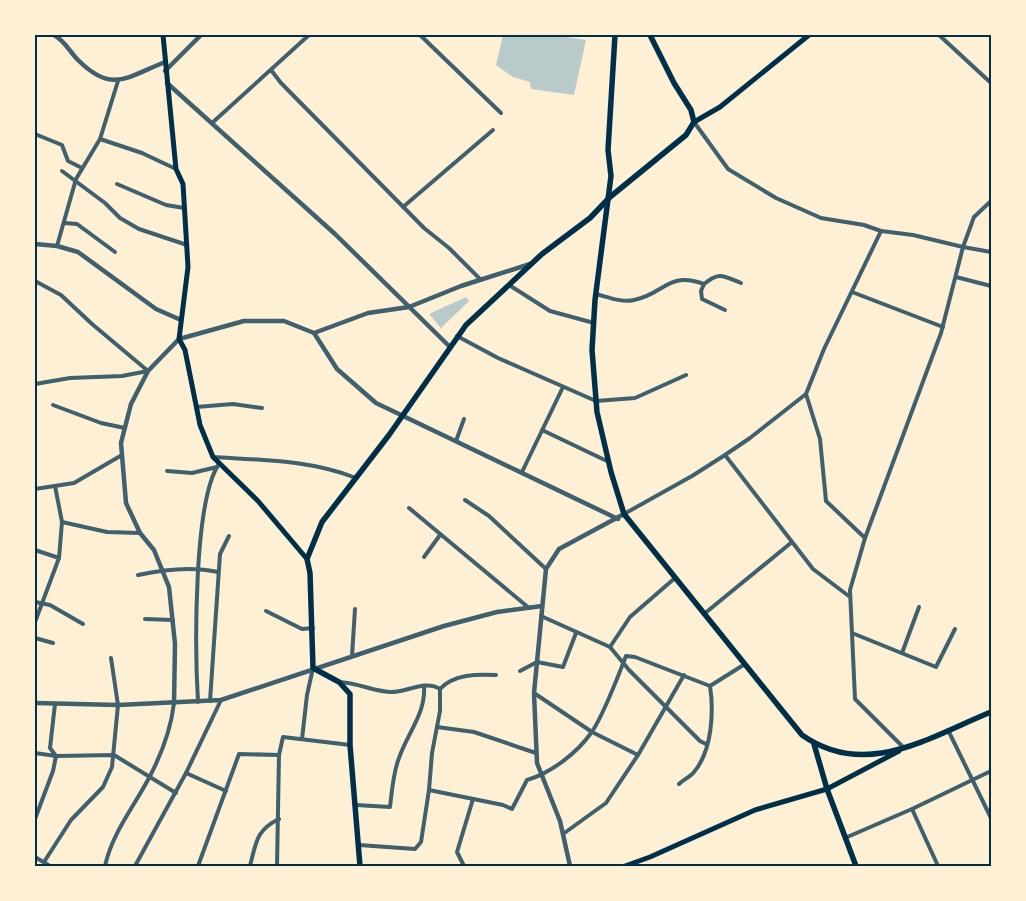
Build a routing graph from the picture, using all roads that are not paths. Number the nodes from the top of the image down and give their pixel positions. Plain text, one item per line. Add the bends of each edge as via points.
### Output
1 (54, 35) edge
2 (163, 35) edge
3 (201, 35) edge
4 (309, 35) edge
5 (420, 35) edge
6 (650, 35) edge
7 (809, 35) edge
8 (939, 35) edge
9 (615, 36) edge
10 (165, 62) junction
11 (165, 70) junction
12 (271, 70) junction
13 (118, 81) junction
14 (167, 83) junction
15 (991, 83) edge
16 (501, 113) dead end
17 (694, 122) junction
18 (212, 124) junction
19 (493, 130) dead end
20 (35, 134) edge
21 (100, 139) junction
22 (82, 168) junction
23 (176, 169) junction
24 (62, 171) dead end
25 (76, 179) junction
26 (117, 184) dead end
27 (610, 197) junction
28 (991, 201) edge
29 (403, 207) junction
30 (184, 208) junction
31 (64, 222) junction
32 (881, 232) junction
33 (35, 244) edge
34 (187, 245) junction
35 (57, 246) junction
36 (963, 247) junction
37 (115, 252) dead end
38 (991, 252) edge
39 (532, 264) junction
40 (956, 277) junction
41 (480, 280) junction
42 (35, 281) edge
43 (741, 283) dead end
44 (704, 284) junction
45 (509, 285) junction
46 (991, 286) edge
47 (852, 292) junction
48 (596, 294) junction
49 (409, 307) junction
50 (725, 310) dead end
51 (181, 320) junction
52 (594, 323) junction
53 (943, 327) junction
54 (314, 333) junction
55 (457, 336) junction
56 (180, 339) junction
57 (449, 346) junction
58 (148, 371) junction
59 (686, 375) dead end
60 (35, 384) edge
61 (563, 387) junction
62 (806, 394) junction
63 (596, 401) junction
64 (53, 406) dead end
65 (196, 407) junction
66 (262, 408) dead end
67 (403, 416) junction
68 (464, 419) dead end
69 (125, 428) junction
70 (542, 430) junction
71 (456, 441) junction
72 (122, 455) junction
73 (725, 455) junction
74 (213, 457) junction
75 (609, 462) junction
76 (218, 466) junction
77 (166, 471) dead end
78 (522, 472) junction
79 (356, 478) junction
80 (55, 486) junction
81 (35, 489) edge
82 (465, 500) dead end
83 (409, 508) dead end
84 (624, 514) junction
85 (618, 519) junction
86 (62, 522) junction
87 (140, 533) junction
88 (440, 535) junction
89 (229, 536) dead end
90 (866, 538) junction
91 (792, 542) junction
92 (35, 550) edge
93 (424, 557) dead end
94 (59, 558) junction
95 (306, 560) junction
96 (200, 568) junction
97 (546, 569) junction
98 (162, 570) junction
99 (218, 572) junction
100 (138, 575) dead end
101 (675, 578) junction
102 (850, 597) junction
103 (35, 602) edge
104 (42, 603) junction
105 (542, 606) junction
106 (919, 607) dead end
107 (529, 608) junction
108 (354, 609) dead end
109 (266, 611) dead end
110 (704, 614) junction
111 (541, 616) junction
112 (144, 619) dead end
113 (173, 620) junction
114 (35, 622) edge
115 (84, 624) dead end
116 (313, 628) junction
117 (955, 629) dead end
118 (576, 633) junction
119 (852, 633) junction
120 (35, 638) edge
121 (53, 643) dead end
122 (610, 647) junction
123 (902, 653) junction
124 (352, 656) junction
125 (111, 658) dead end
126 (536, 662) junction
127 (624, 662) junction
128 (745, 664) junction
129 (313, 668) junction
130 (520, 672) dead end
131 (496, 675) dead end
132 (684, 675) junction
133 (339, 682) junction
134 (424, 686) junction
135 (710, 686) junction
136 (440, 689) junction
137 (534, 693) junction
138 (221, 700) junction
139 (210, 701) junction
140 (198, 702) junction
141 (35, 703) edge
142 (174, 703) junction
143 (55, 704) junction
144 (118, 705) junction
145 (666, 706) junction
146 (991, 712) edge
147 (437, 727) junction
148 (948, 730) junction
149 (592, 732) junction
150 (302, 739) junction
151 (706, 744) junction
152 (814, 744) junction
153 (350, 745) junction
154 (902, 749) junction
155 (35, 753) edge
156 (536, 754) junction
157 (114, 755) junction
158 (638, 755) junction
159 (56, 756) junction
160 (279, 756) junction
161 (991, 770) edge
162 (186, 773) junction
163 (150, 776) junction
164 (542, 776) junction
165 (971, 779) junction
166 (678, 784) dead end
167 (827, 789) junction
168 (429, 790) junction
169 (226, 791) junction
170 (176, 793) junction
171 (473, 799) junction
172 (356, 805) junction
173 (912, 809) junction
174 (36, 812) edge
175 (991, 818) edge
176 (35, 819) edge
177 (279, 819) junction
178 (563, 834) junction
179 (845, 838) junction
180 (359, 845) junction
181 (35, 857) edge
182 (44, 862) junction
183 (50, 866) edge
184 (105, 866) edge
185 (135, 866) edge
186 (198, 866) edge
187 (250, 866) edge
188 (277, 866) edge
189 (360, 866) edge
190 (464, 866) edge
191 (570, 866) edge
192 (625, 866) edge
193 (856, 866) edge
194 (938, 866) edge

1 - 13 street via 100,78
2 - 10 main road
3 - 11 street
4 - 12 street
5 - 16 street
6 - 17 main road via 691,110
7 - 17 main road via 720,107
8 - 15 street
9 - 27 main road via 608,150 612,176
10 - 11 main road
10 - 13 street
11 - 14 main road
12 - 18 street
12 - 29 street
13 - 21 street
14 - 18 street
14 - 23 main road
17 - 27 main road via 686,135
17 - 32 street via 728,169 776,198 821,218 864,224
18 - 49 street via 335,234
19 - 29 street
20 - 22 street via 62,145 68,161
21 - 22 street
21 - 23 street
22 - 25 street
23 - 30 main road via 183,184
24 - 25 street
25 - 31 street
25 - 34 street via 120,218 139,229
26 - 30 street via 166,205
27 - 39 main road via 590,218
27 - 48 main road
28 - 36 street via 974,217
29 - 41 street
30 - 34 main road
31 - 35 street
31 - 37 street via 77,224
32 - 36 street via 913,235
32 - 47 street
33 - 35 street
34 - 51 main road via 188,266
35 - 51 street via 78,252 156,309
36 - 38 street
36 - 40 street
39 - 41 street
39 - 45 main road
40 - 46 street
40 - 53 street
41 - 49 street
42 - 58 street via 61,295
43 - 44 street via 722,275 714,276
44 - 48 street via 689,279 675,280 636,300 624,302
44 - 50 street via 702,299
45 - 52 street via 550,311
45 - 55 main road
47 - 53 street
47 - 62 street
48 - 52 main road
49 - 54 street via 368,313
49 - 57 street
51 - 56 main road
52 - 63 main road via 592,350
53 - 90 street
54 - 56 street via 284,321 244,321
54 - 67 street via 337,369 376,403
55 - 57 main road
55 - 61 street
56 - 58 street
56 - 65 main road
57 - 67 main road
58 - 60 street
58 - 69 street via 130,404
59 - 63 street via 635,398
61 - 63 street
61 - 70 street
62 - 73 street
62 - 90 street via 820,439 826,501
63 - 75 main road
64 - 69 street
65 - 66 street via 233,404
65 - 74 main road
67 - 71 street
67 - 79 main road
68 - 71 street
69 - 72 street
70 - 75 street
70 - 78 street
71 - 78 street
72 - 80 street via 74,482
72 - 87 street via 126,503
73 - 84 street
73 - 91 street
74 - 76 main road
74 - 79 street via 329,468
75 - 84 main road
76 - 77 street via 192,473
76 - 95 main road via 258,501
76 - 96 street via 207,496
78 - 85 street
79 - 95 main road via 322,522
80 - 81 street
80 - 86 street
82 - 97 street via 489,516
83 - 88 street
84 - 85 street
84 - 101 main road
85 - 97 street via 559,549
86 - 87 street via 107,532
86 - 94 street
87 - 98 street via 154,550
88 - 93 street
88 - 107 street
89 - 99 street via 220,554
90 - 102 street
91 - 102 street via 813,569
91 - 110 street
92 - 94 street
94 - 104 street
95 - 116 main road via 310,573
96 - 98 street
96 - 99 street
96 - 140 street via 196,660
97 - 105 street
98 - 100 street
98 - 113 street via 169,587
99 - 139 street
101 - 110 main road
101 - 122 street via 630,617
102 - 119 street
103 - 104 street
104 - 114 street
104 - 115 street
105 - 107 street
105 - 111 street
106 - 123 street
107 - 124 street via 497,612 444,626
108 - 124 street
109 - 116 street via 302,629
110 - 128 main road
111 - 118 street
111 - 126 street
112 - 113 street
113 - 142 street via 176,653
116 - 129 main road
117 - 123 street via 936,667
118 - 122 street
118 - 126 street via 563,667
119 - 123 street
119 - 154 street via 856,699
120 - 121 street
122 - 127 street
124 - 129 street
125 - 144 street
126 - 130 street
126 - 137 street
127 - 132 street via 626,656 635,657
127 - 145 street
127 - 149 street
128 - 135 street
128 - 152 main road via 802,735
129 - 133 main road
129 - 138 street
129 - 150 street
131 - 136 street via 481,674 448,680
132 - 135 street
132 - 145 street
133 - 134 street via 367,685 389,692
133 - 153 main road via 350,694
134 - 136 street via 434,685
134 - 172 street via 425,699 420,716 398,759 390,807
135 - 151 street via 714,710 710,738
136 - 147 street
137 - 149 street
137 - 156 street
138 - 139 street
138 - 162 street
139 - 140 street
140 - 142 street
141 - 143 street
142 - 144 street
142 - 163 street via 171,726
143 - 144 street
143 - 159 street via 50,748
144 - 157 street
145 - 151 street
145 - 158 street
146 - 148 main road
147 - 156 street via 474,732
147 - 168 street
148 - 154 main road
148 - 165 street
149 - 158 street
149 - 164 street via 578,749
150 - 153 street
150 - 160 street via 283,737
151 - 166 street via 694,772
152 - 154 main road via 833,751 876,756
152 - 167 main road
153 - 172 main road
154 - 167 main road
155 - 159 street
156 - 164 street
157 - 159 street
157 - 163 street
157 - 182 street via 103,787 71,820
158 - 178 street via 606,803
159 - 174 street
160 - 169 street via 239,754
160 - 177 street
161 - 165 street
162 - 169 street
162 - 170 street
163 - 170 street
163 - 184 street via 109,847
164 - 171 street via 527,780 512,809
164 - 178 street
165 - 173 street
165 - 175 street
167 - 179 main road
167 - 192 main road via 755,810
168 - 171 street
168 - 180 street via 421,842 415,849
169 - 186 street
170 - 185 street
171 - 190 street via 457,852
172 - 180 main road
173 - 179 street
173 - 194 street
174 - 176 street
177 - 187 street via 265,826
177 - 188 street
178 - 191 street
179 - 193 main road
180 - 189 main road
181 - 182 street
182 - 183 street

